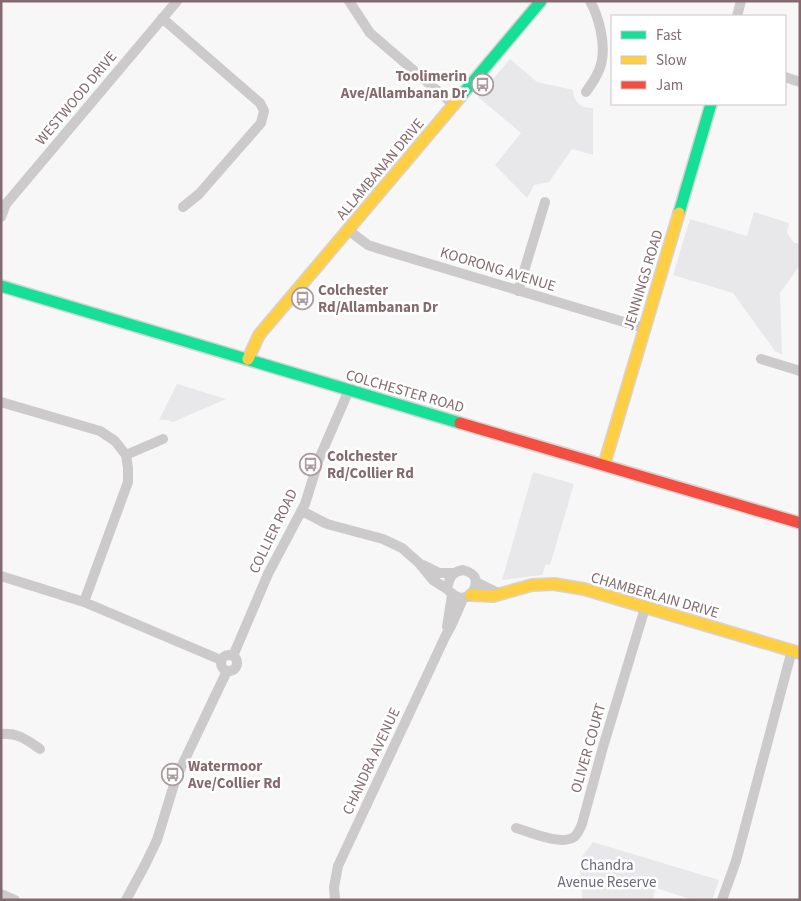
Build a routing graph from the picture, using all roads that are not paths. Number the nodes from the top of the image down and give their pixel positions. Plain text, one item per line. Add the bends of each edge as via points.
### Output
1 (176, 1) edge
2 (349, 1) edge
3 (541, 1) edge
4 (590, 1) edge
5 (741, 1) edge
6 (737, 15) edge
7 (162, 18) junction
8 (786, 77) edge
9 (800, 82) edge
10 (586, 92) dead end
11 (454, 105) junction
12 (711, 105) edge
13 (545, 202) dead end
14 (184, 207) dead end
15 (1, 217) edge
16 (348, 230) junction
17 (1, 286) edge
18 (518, 291) junction
19 (644, 328) junction
20 (248, 359) junction
21 (761, 359) dead end
22 (800, 371) edge
23 (350, 390) junction
24 (1, 402) edge
25 (163, 439) dead end
26 (126, 455) junction
27 (604, 464) junction
28 (302, 512) junction
29 (800, 523) edge
30 (420, 564) junction
31 (453, 572) junction
32 (1, 576) edge
33 (476, 582) junction
34 (450, 592) junction
35 (500, 594) junction
36 (467, 597) junction
37 (84, 602) junction
38 (645, 608) junction
39 (445, 637) junction
40 (796, 652) edge
41 (233, 656) junction
42 (221, 660) junction
43 (227, 671) junction
44 (1, 734) edge
45 (40, 749) dead end
46 (516, 828) dead end
47 (1, 894) edge
48 (15, 900) edge
49 (126, 900) edge
50 (335, 900) edge
51 (722, 900) edge

1 - 7 street, WESTWOOD DRIVE
2 - 11 street via 370,33
3 - 11 street, ALLAMBANAN DRIVE
4 - 10 street via 602,39 602,59
5 - 6 street
7 - 14 street via 260,103 264,111 260,123
7 - 15 street, WESTWOOD DRIVE via 6,204
8 - 9 street
11 - 16 street, ALLAMBANAN DRIVE
12 - 19 street, JENNINGS ROAD
13 - 18 street
16 - 18 street, KOORONG AVENUE via 368,245
16 - 20 street, ALLAMBANAN DRIVE via 260,335
17 - 20 street, COLCHESTER ROAD
18 - 19 street, KOORONG AVENUE
19 - 27 street, JENNINGS ROAD
20 - 23 street, COLCHESTER ROAD
21 - 22 street
23 - 27 street, COLCHESTER ROAD
23 - 28 street, COLLIER ROAD via 319,459
24 - 26 street via 100,431 115,441
25 - 26 street
26 - 37 street via 128,482
27 - 29 street, COLCHESTER ROAD
28 - 30 street via 328,524 383,539 402,548
28 - 41 street, COLLIER ROAD via 268,574
30 - 31 street via 439,572
30 - 34 street via 433,580
31 - 33 street via 467,571
31 - 34 street via 448,580
32 - 37 street
33 - 35 street
33 - 36 street via 476,587
34 - 36 street via 455,597
34 - 39 street, CHANDRA AVENUE
35 - 36 street, CHAMBERLAIN DRIVE
35 - 38 street, CHAMBERLAIN DRIVE via 532,585 554,584 584,589
36 - 39 street, CHANDRA AVENUE
37 - 42 street
38 - 40 street, CHAMBERLAIN DRIVE
38 - 46 street, OLIVER COURT via 578,834 562,841
39 - 50 street, CHANDRA AVENUE via 338,866
40 - 51 street
41 - 42 street via 228,655
41 - 43 street via 237,667
42 - 43 street via 222,668
43 - 49 street via 176,778 157,840
44 - 45 street via 16,734
47 - 48 street

